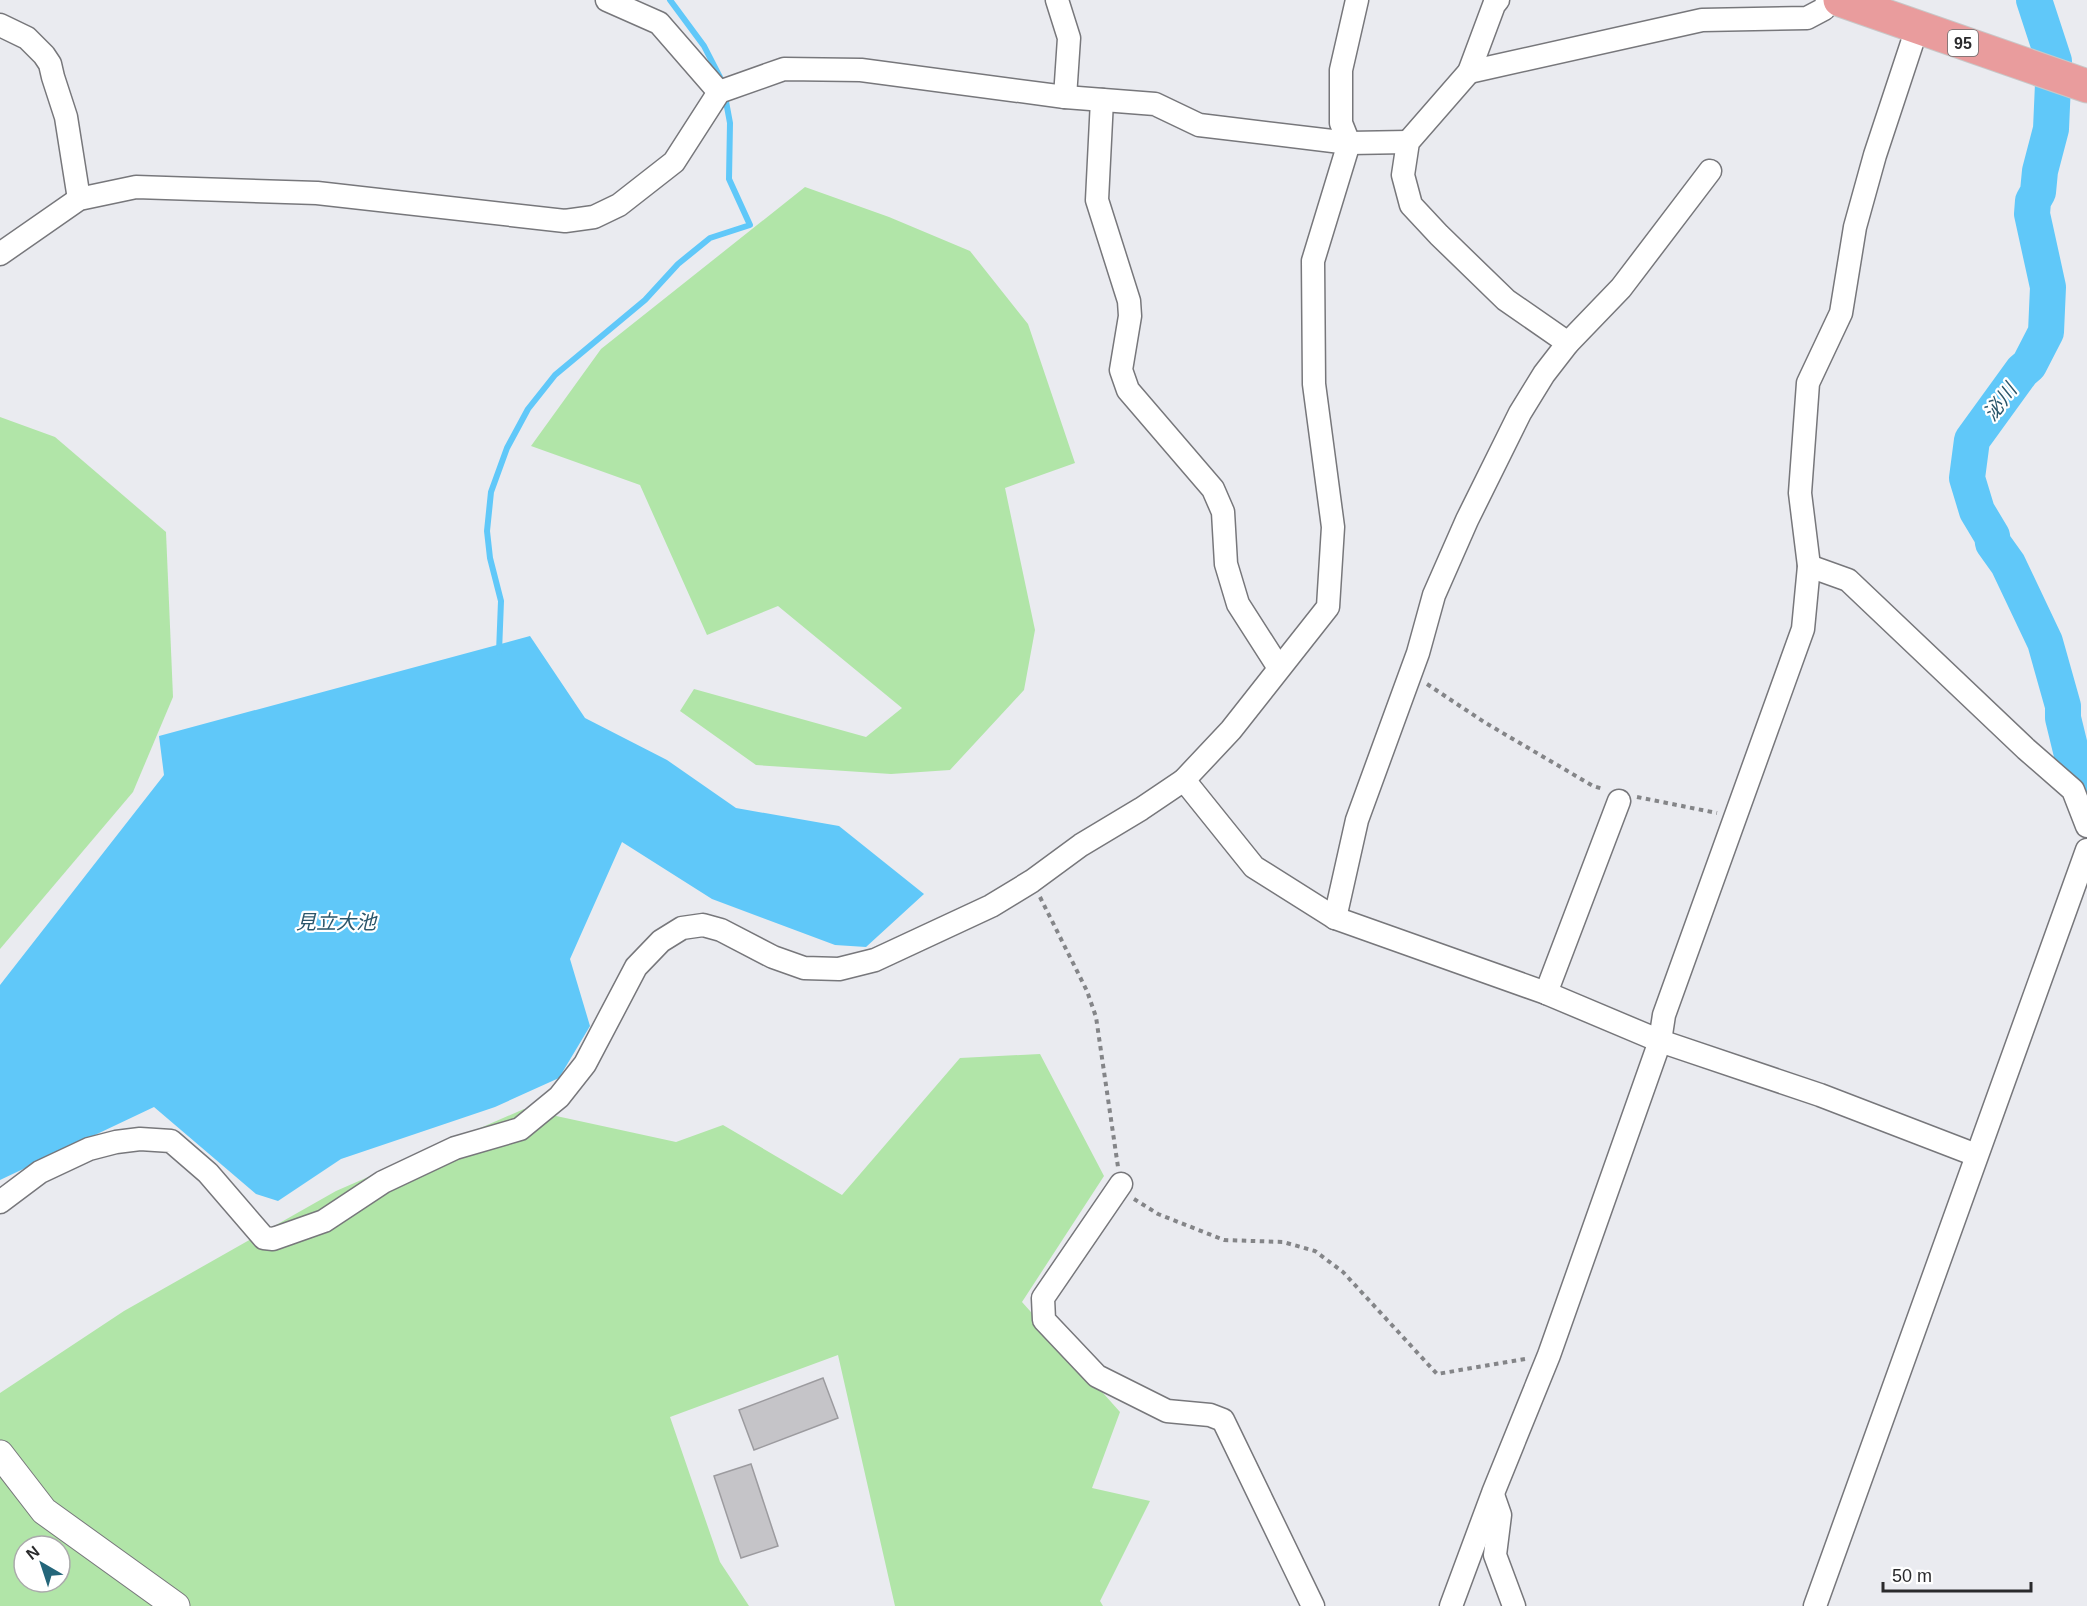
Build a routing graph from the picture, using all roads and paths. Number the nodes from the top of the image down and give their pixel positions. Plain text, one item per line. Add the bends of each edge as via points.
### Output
1 (607, 0) edge
2 (1058, 0) edge
3 (1357, 0) edge
4 (1498, 0) edge
5 (1828, 0) edge
6 (1840, 0) edge
7 (1876, 5) edge
8 (1759, 10) edge
9 (0, 25) edge
10 (1917, 28) junction
11 (1469, 72) junction
12 (2084, 81) edge
13 (719, 92) junction
14 (1065, 97) junction
15 (1102, 100) junction
16 (1408, 142) junction
17 (1349, 143) junction
18 (1710, 171) dead end
19 (79, 199) junction
20 (0, 254) edge
21 (1568, 343) junction
22 (1809, 566) junction
23 (1418, 653) junction
24 (1279, 668) junction
25 (1184, 780) junction
26 (2080, 789) edge
27 (1617, 795) junction
28 (1736, 816) junction
29 (2087, 826) edge
30 (2087, 850) edge
31 (1032, 880) junction
32 (1335, 918) junction
33 (1546, 993) junction
34 (1660, 1041) junction
35 (1976, 1155) junction
36 (1121, 1184) junction
37 (0, 1202) edge
38 (1549, 1355) junction
39 (0, 1454) edge
40 (1493, 1493) junction
41 (176, 1606) edge
42 (1313, 1606) edge
43 (1451, 1606) edge
44 (1514, 1606) edge
45 (1815, 1606) edge

1 - 13 street via 659,23
2 - 14 street via 1070,38
3 - 17 street via 1341,70 1341,123
4 - 11 street
5 - 8 street via 1824,9 1807,18
6 - 7 main road, 95
7 - 10 main road, 95
8 - 11 street
9 - 19 street via 27,38 50,64 66,117
10 - 12 main road, 95
10 - 22 street via 1855,227 1841,313 1808,383 1800,493
11 - 16 street
13 - 14 street via 784,69 861,70
13 - 19 street via 674,162 619,205 594,217 565,221 317,193 136,188
14 - 15 street
15 - 17 street via 1155,104 1199,125
15 - 24 street via 1097,200 1129,301 1121,369 1128,390 1214,489 1223,512 1226,564 1238,604
16 - 17 street
16 - 21 street via 1402,175 1411,205 1506,300
17 - 24 street via 1313,261 1314,384 1333,527 1328,607
18 - 21 street via 1620,288
19 - 20 street
21 - 23 street via 1520,413 1467,520 1434,595
22 - 26 street via 1848,580 2026,749
22 - 28 street via 1803,628
23 - 27 path via 1428,686 1593,786
23 - 32 street via 1357,820
24 - 25 street via 1231,730
25 - 31 street
25 - 32 street via 1254,867
26 - 29 street
27 - 28 path
27 - 33 street
28 - 34 street via 1664,1015
30 - 35 street
31 - 36 path via 1096,1017
31 - 37 street via 938,932 875,960 839,969 804,968 703,925 682,928 661,941 636,968 585,1064 559,1097 520,1129 455,1148 383,1182 324,1221 273,1239 264,1238 208,1173 171,1141 140,1139 89,1149 40,1172
32 - 33 street
33 - 34 street
34 - 35 street via 1820,1095
34 - 38 street
35 - 45 street
36 - 38 path via 1158,1215 1224,1240 1283,1242 1315,1251 1343,1272 1437,1374
36 - 42 street via 1043,1298 1044,1320 1097,1376 1167,1411 1223,1420
38 - 40 street
39 - 41 street via 44,1510
40 - 43 street
40 - 44 street via 1500,1515 1495,1555

